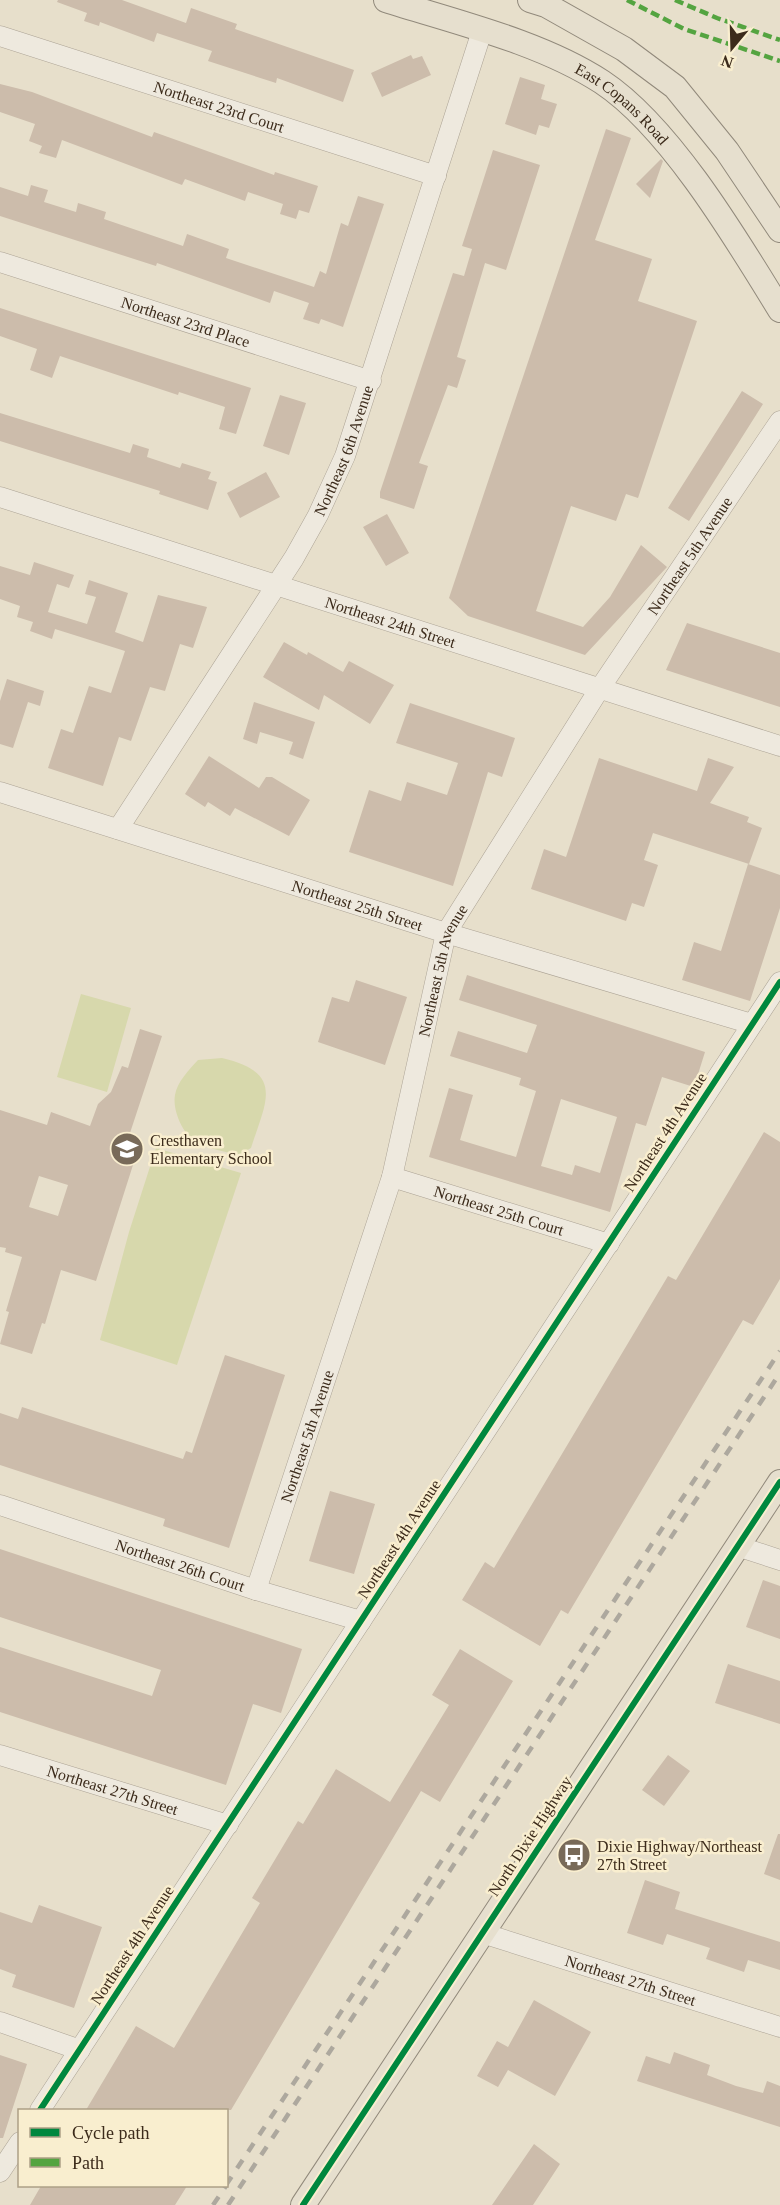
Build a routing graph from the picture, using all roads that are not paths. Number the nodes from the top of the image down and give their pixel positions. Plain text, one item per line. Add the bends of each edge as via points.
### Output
1 (386, 0) edge
2 (530, 0) edge
3 (482, 31) junction
4 (0, 36) edge
5 (436, 176) junction
6 (780, 230) edge
7 (0, 262) edge
8 (780, 310) edge
9 (371, 381) junction
10 (780, 421) edge
11 (0, 496) edge
12 (277, 585) junction
13 (600, 688) junction
14 (780, 746) edge
15 (0, 792) edge
16 (118, 829) junction
17 (446, 933) junction
18 (780, 982) edge
19 (752, 1024) junction
20 (392, 1177) junction
21 (609, 1244) junction
22 (780, 1482) edge
23 (0, 1505) edge
24 (737, 1546) junction
25 (780, 1560) edge
26 (256, 1590) junction
27 (361, 1621) junction
28 (0, 1755) edge
29 (228, 1825) junction
30 (482, 1933) junction
31 (0, 2022) edge
32 (780, 2027) edge
33 (80, 2050) junction
34 (41, 2109) edge
35 (18, 2145) edge
36 (0, 2172) edge
37 (303, 2205) edge

1 - 3 main road, East Copans Road
2 - 6 main road via 624,49 675,87 727,151
3 - 5 street, Northeast 6th Avenue
3 - 8 main road, East Copans Road via 530,46 602,82 644,118 692,176
4 - 5 street, Northeast 23rd Court
5 - 9 street, Northeast 6th Avenue
7 - 9 street, Northeast 23rd Place
9 - 12 street, Northeast 6th Avenue via 341,466
10 - 13 street, Northeast 5th Avenue
11 - 12 street, Northeast 24th Street
12 - 13 street, Northeast 24th Street
12 - 16 street, Northeast 6th Avenue
13 - 14 street, Northeast 24th Street
13 - 17 street, Northeast 5th Avenue
15 - 16 street, Northeast 25th Street
16 - 17 street, Northeast 25th Street
17 - 19 street, Northeast 25th Street
17 - 20 street, Northeast 5th Avenue
18 - 19 street, Northeast 4th Avenue
19 - 21 street, Northeast 4th Avenue
20 - 21 street, Northeast 25th Court
20 - 26 street, Northeast 5th Avenue
21 - 27 street, Northeast 4th Avenue
22 - 24 main road, North Dixie Highway
23 - 26 street, Northeast 26th Court
24 - 25 street
24 - 30 main road, North Dixie Highway
26 - 27 street, Northeast 26th Court
27 - 29 street, Northeast 4th Avenue
28 - 29 street, Northeast 27th Street
29 - 33 street, Northeast 4th Avenue
30 - 32 street, Northeast 27th Street
30 - 37 main road, North Dixie Highway
31 - 33 street
33 - 34 street, Northeast 4th Avenue
35 - 36 street

